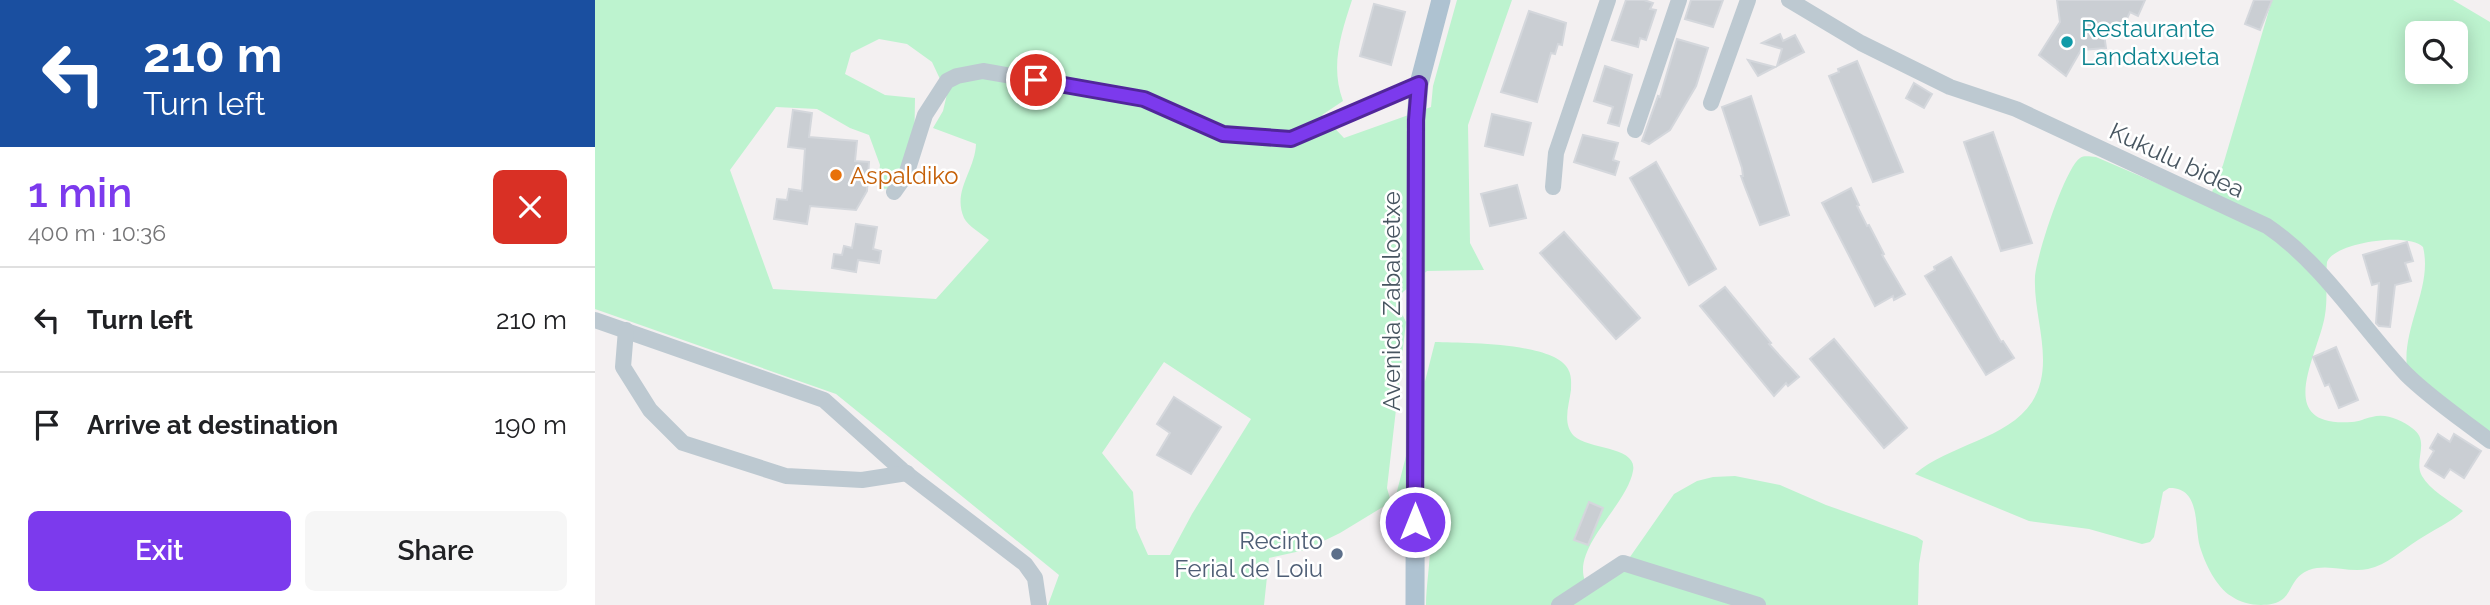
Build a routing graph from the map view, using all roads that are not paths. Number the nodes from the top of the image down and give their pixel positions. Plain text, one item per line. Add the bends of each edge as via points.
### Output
1 (1441, 0) edge
2 (1608, 0) edge
3 (1679, 0) edge
4 (1748, 0) edge
5 (1789, 0) edge
6 (1419, 84) junction
7 (1711, 103) dead end
8 (1635, 130) dead end
9 (1553, 187) dead end
10 (894, 192) dead end
11 (595, 320) edge
12 (626, 330) junction
13 (2490, 441) edge
14 (907, 473) junction
15 (1039, 605) edge
16 (1415, 605) edge
17 (1559, 605) edge
18 (1758, 605) edge

1 - 6 main road, Avenida Zabaloetxe
2 - 9 street via 1556,153
3 - 8 street
4 - 7 street
5 - 13 street, Kukulu bidea via 1861,43 1950,87 2016,109 2283,236 2408,376
6 - 10 street via 1291,139 1223,134 1144,99 983,71 957,76 947,81 925,115 906,175
6 - 16 main road, Avenida Zabaloetxe
11 - 12 street
12 - 14 street via 824,400
12 - 14 street via 623,367 650,410 683,443 786,476 862,480
14 - 15 street via 1025,564 1035,578
17 - 18 street via 1623,563

